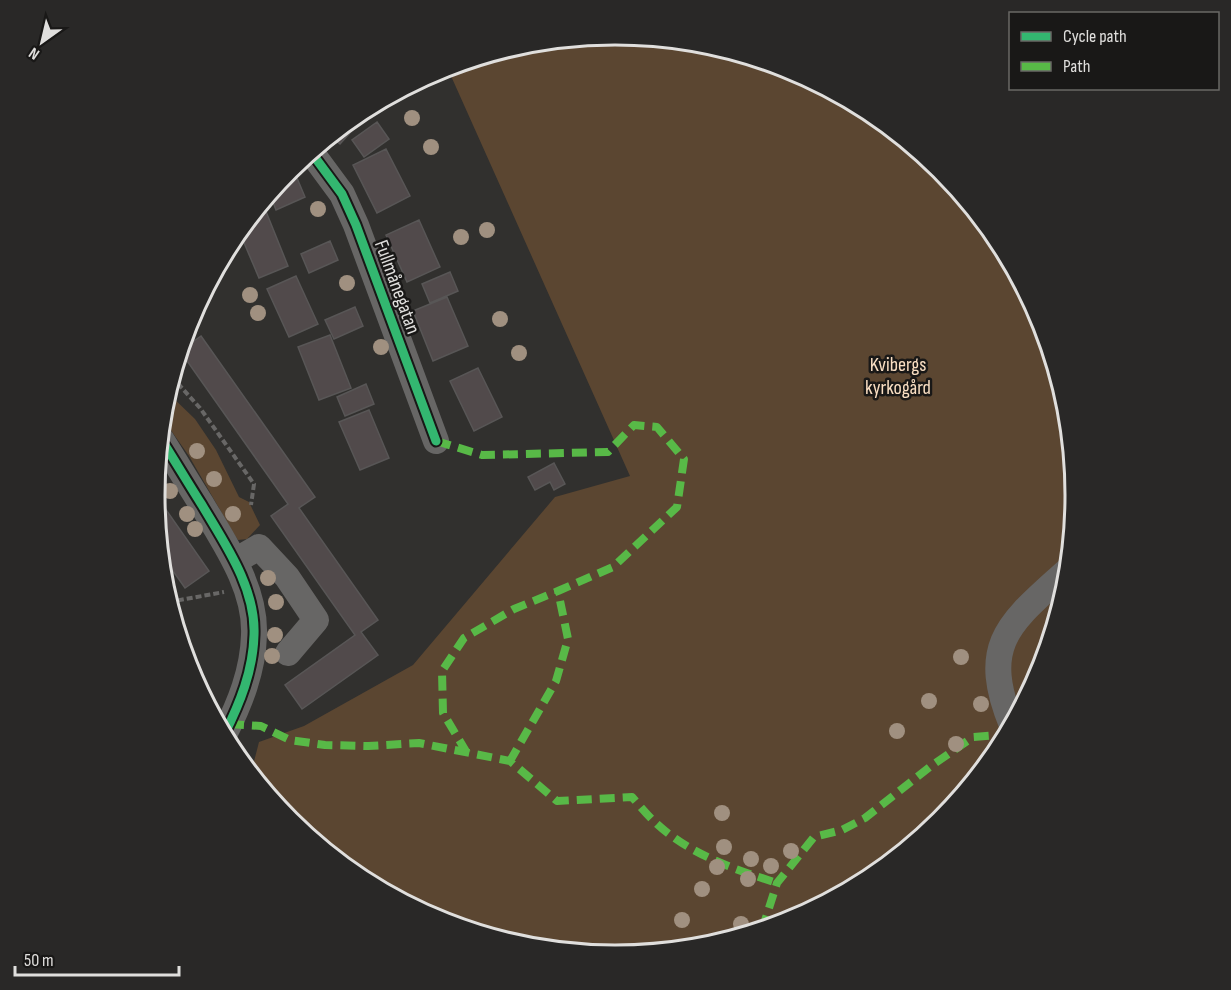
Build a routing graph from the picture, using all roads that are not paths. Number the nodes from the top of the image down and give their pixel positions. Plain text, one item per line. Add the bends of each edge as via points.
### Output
1 (316, 160) edge
2 (436, 441) dead end
3 (167, 451) edge
4 (235, 561) junction
5 (1058, 580) edge
6 (288, 653) dead end
7 (1008, 714) edge
8 (229, 725) edge

1 - 2 street, Fullmånegatan via 342,194 356,225
3 - 4 street
4 - 6 street via 259,547 287,577 316,620
4 - 8 street via 252,609 255,633 244,692
5 - 7 street via 1015,619 1003,644 999,676

